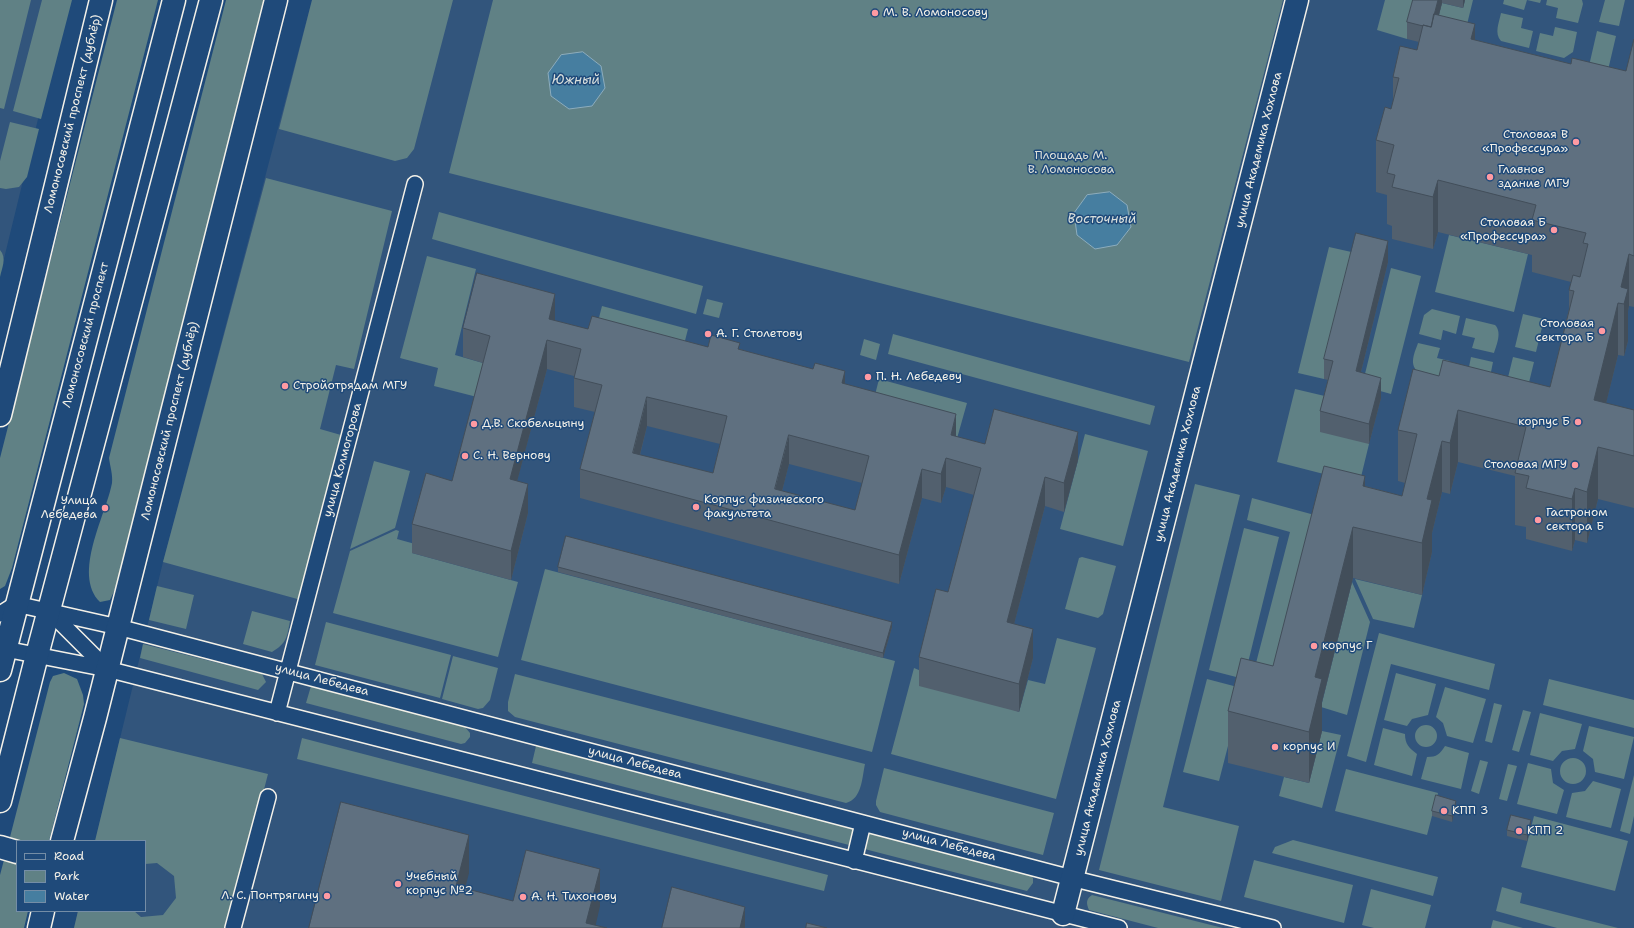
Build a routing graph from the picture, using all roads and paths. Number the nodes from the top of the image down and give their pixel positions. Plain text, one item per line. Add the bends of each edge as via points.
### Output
1 (101, 0) edge
2 (174, 0) edge
3 (211, 0) edge
4 (276, 0) edge
5 (1297, 0) edge
6 (415, 184) dead end
7 (0, 415) edge
8 (8, 609) edge
9 (49, 611) junction
10 (118, 627) junction
11 (2, 647) edge
12 (37, 655) junction
13 (107, 669) junction
14 (0, 670) edge
15 (288, 672) junction
16 (277, 713) junction
17 (268, 798) dead end
18 (0, 801) edge
19 (863, 822) junction
20 (62, 840) edge
21 (0, 847) edge
22 (16, 852) edge
23 (854, 861) junction
24 (1072, 878) junction
25 (44, 912) edge
26 (1062, 921) edge
27 (39, 928) edge
28 (233, 928) edge
29 (1119, 928) edge
30 (1273, 928) edge

1 - 7 street, Ломоносовский проспект (дублёр)
2 - 8 street, Ломоносовский проспект
3 - 9 street
4 - 10 street, Ломоносовский проспект (дублёр)
5 - 24 street, улица Академика Хохлова
6 - 15 street, улица Колмогорова
8 - 9 street, улица Лебедева
8 - 11 street, Ломоносовский проспект
9 - 10 street, улица Лебедева
9 - 12 street
9 - 13 street
10 - 13 street, Ломоносовский проспект (дублёр)
10 - 15 street, улица Лебедева
11 - 12 street
11 - 14 street, Ломоносовский проспект
12 - 13 street
12 - 18 street
13 - 16 street
13 - 20 street, Ломоносовский проспект (дублёр)
15 - 16 street, улица Колмогорова
15 - 19 street, улица Лебедева
16 - 23 street
17 - 28 street
19 - 23 street
19 - 24 street, улица Лебедева
21 - 22 street
23 - 26 street
24 - 26 street, улица Академика Хохлова
24 - 30 street, улица Лебедева
25 - 27 street
26 - 29 street

